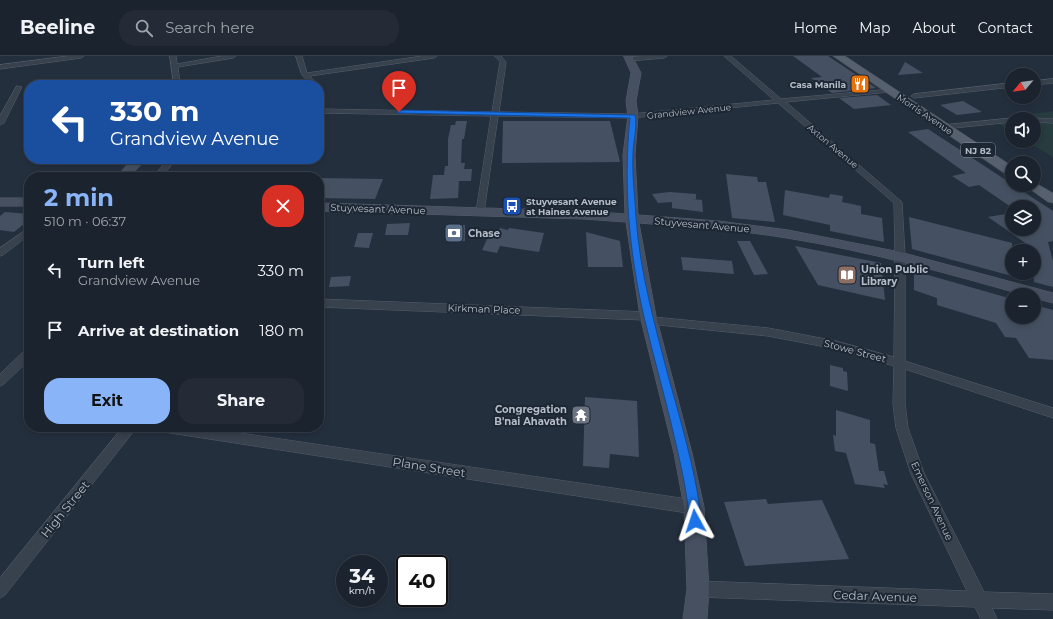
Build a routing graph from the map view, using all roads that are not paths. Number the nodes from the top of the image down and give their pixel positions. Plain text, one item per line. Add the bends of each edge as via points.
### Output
1 (20, 56) edge
2 (81, 56) edge
3 (173, 56) edge
4 (233, 56) edge
5 (299, 56) edge
6 (434, 56) edge
7 (498, 56) edge
8 (664, 56) edge
9 (727, 56) edge
10 (838, 56) edge
11 (853, 56) edge
12 (629, 58) edge
13 (16, 64) junction
14 (174, 66) junction
15 (0, 67) edge
16 (305, 75) junction
17 (176, 80) edge
18 (310, 80) edge
19 (1053, 81) edge
20 (1041, 82) edge
21 (1005, 86) edge
22 (19, 87) dead end
23 (889, 90) junction
24 (914, 96) junction
25 (780, 102) junction
26 (324, 111) edge
27 (495, 113) junction
28 (633, 116) junction
29 (1041, 120) edge
30 (1005, 121) edge
31 (1053, 121) edge
32 (0, 123) edge
33 (958, 125) junction
34 (944, 127) junction
35 (1005, 156) edge
36 (169, 164) edge
37 (1005, 167) edge
38 (161, 172) edge
39 (1041, 179) edge
40 (1053, 187) edge
41 (1041, 191) edge
42 (1053, 199) edge
43 (0, 202) edge
44 (24, 202) edge
45 (324, 207) edge
46 (480, 212) junction
47 (632, 219) junction
48 (24, 235) edge
49 (0, 253) edge
50 (900, 256) junction
51 (1053, 298) edge
52 (324, 303) edge
53 (649, 318) junction
54 (24, 358) edge
55 (899, 363) junction
56 (0, 381) edge
57 (1053, 413) edge
58 (127, 432) edge
59 (197, 432) edge
60 (694, 507) junction
61 (698, 589) junction
62 (0, 590) edge
63 (980, 600) junction
64 (1053, 602) edge
65 (695, 619) edge
66 (990, 619) edge

1 - 13 street
2 - 13 street
3 - 14 street
4 - 14 street
5 - 16 street
6 - 16 street
7 - 27 street via 503,62
8 - 12 street
9 - 25 street, Axton Avenue
10 - 23 main road, Morris Avenue / NJ 82
11 - 24 main road, Morris Avenue / NJ 82
12 - 28 street via 636,73 632,100
13 - 15 street
14 - 17 street
16 - 18 street
19 - 20 street
21 - 24 street
22 - 32 street
23 - 25 street, Grandview Avenue
23 - 34 main road, Morris Avenue / NJ 82
24 - 33 main road, Morris Avenue / NJ 82
25 - 28 street, Grandview Avenue
25 - 50 street, Axton Avenue via 898,202
26 - 27 street, Grandview Avenue
27 - 28 street, Grandview Avenue
27 - 46 street
28 - 47 street via 629,155
29 - 31 street
30 - 33 street
33 - 34 street
33 - 35 main road, Morris Avenue / NJ 82
34 - 37 main road, Morris Avenue / NJ 82
36 - 38 street
39 - 40 main road
41 - 42 main road
43 - 44 street
45 - 46 street, Stuyvesant Avenue
46 - 47 street, Stuyvesant Avenue
47 - 50 street, Stuyvesant Avenue via 718,225 788,234
47 - 53 street
48 - 49 street
50 - 51 street, Stuyvesant Avenue
50 - 55 street, Emerson Avenue
52 - 53 street, Kirkman Place
53 - 55 street, Stowe Street via 768,332 836,345
53 - 60 street
54 - 56 street
55 - 57 street, Stowe Street
55 - 63 street, Emerson Avenue via 899,404 907,443 918,474
58 - 62 street, High Street
59 - 60 street, Plane Street
60 - 61 street
61 - 63 street, Cedar Avenue
61 - 65 street
63 - 64 street, Cedar Avenue
63 - 66 street, Emerson Avenue

